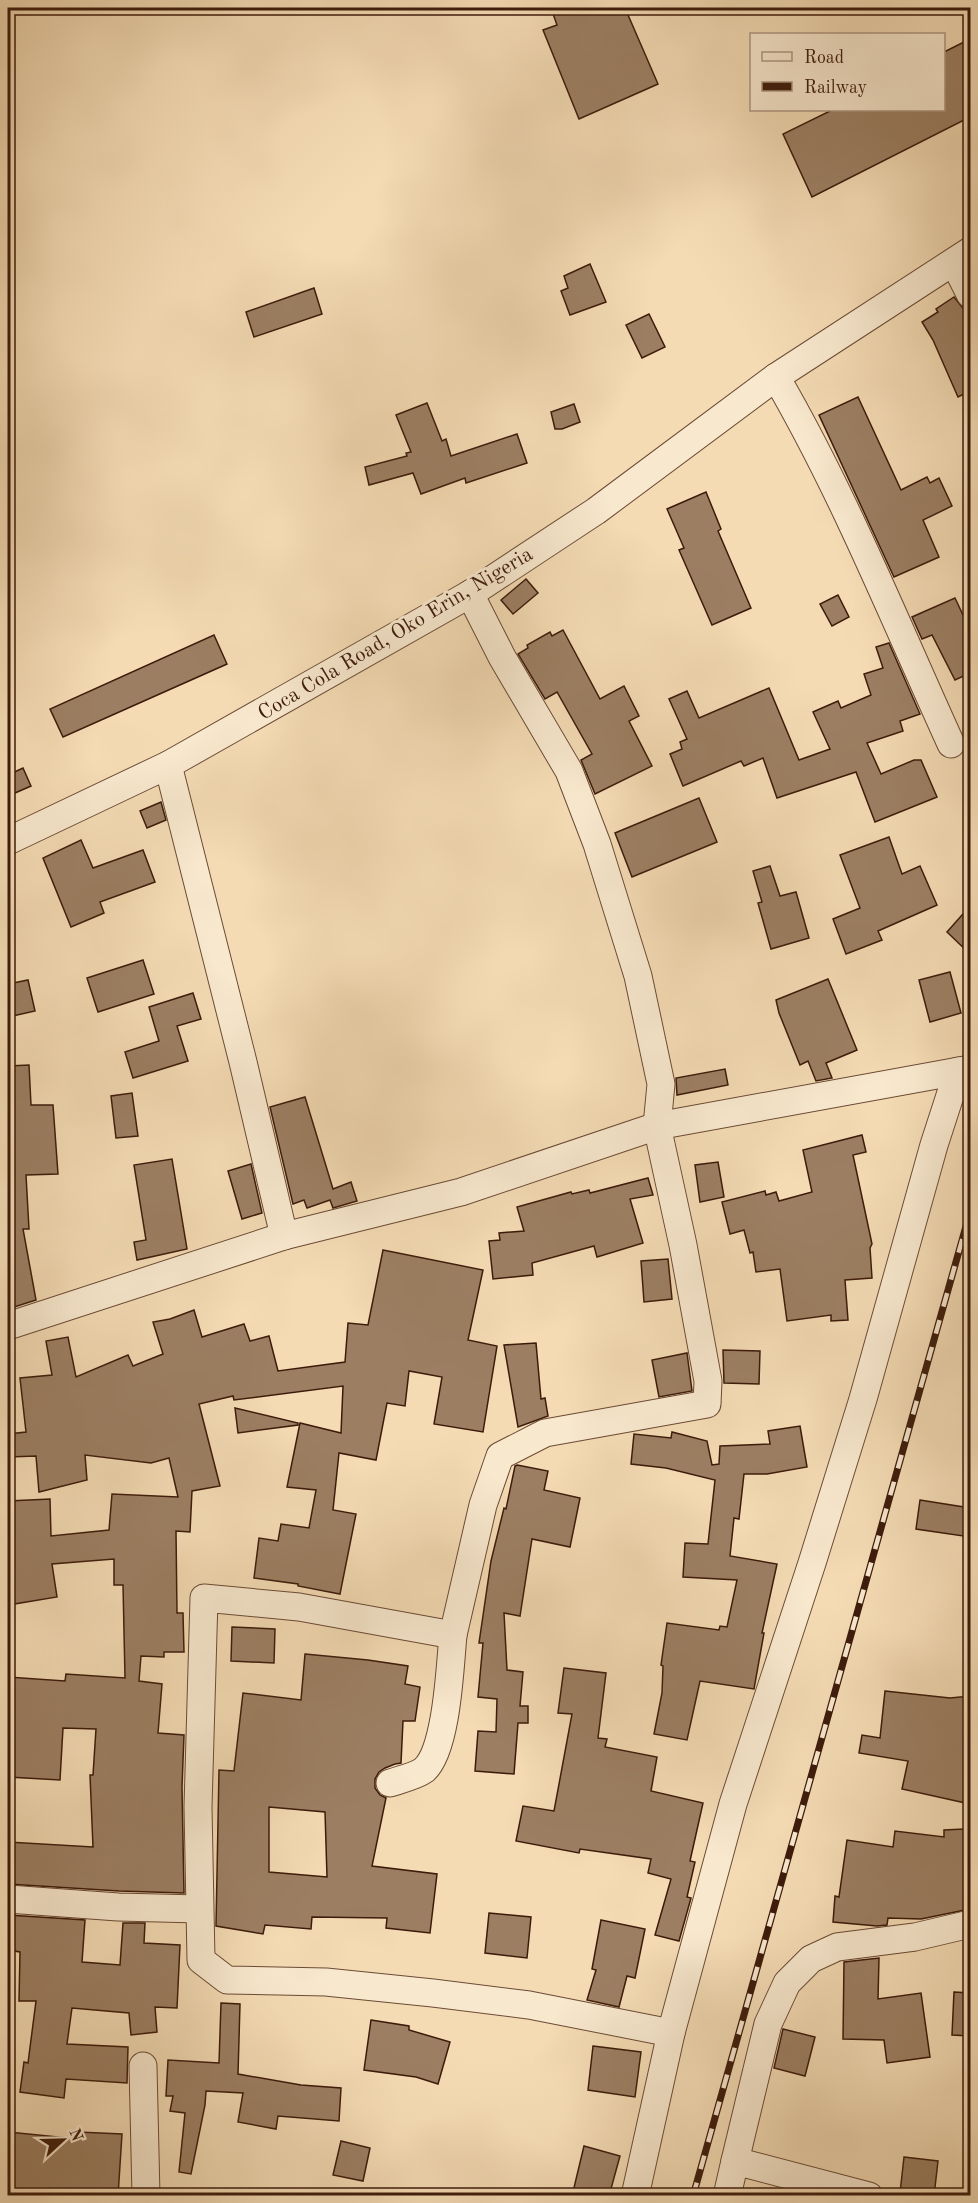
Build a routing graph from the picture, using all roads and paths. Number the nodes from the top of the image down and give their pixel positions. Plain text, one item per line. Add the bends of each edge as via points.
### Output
1 (962, 256) edge
2 (970, 294) edge
3 (776, 377) junction
4 (470, 594) junction
5 (951, 744) dead end
6 (168, 765) junction
7 (8, 842) edge
8 (964, 1070) edge
9 (657, 1126) junction
10 (284, 1236) junction
11 (8, 1326) edge
12 (453, 1635) junction
13 (390, 1784) dead end
14 (8, 1899) edge
15 (199, 1909) junction
16 (970, 1924) edge
17 (671, 2033) junction
18 (143, 2066) dead end
19 (735, 2161) junction
20 (146, 2196) edge
21 (635, 2196) edge
22 (727, 2196) edge
23 (869, 2196) edge

1 - 2 street
1 - 3 street, Coca Cola Road, Oko Erin, Nigeria
3 - 4 street, Coca Cola Road, Oko Erin, Nigeria via 596,511
3 - 5 street via 838,495
4 - 6 street, Coca Cola Road, Oko Erin, Nigeria
4 - 9 street via 569,771 597,844 638,976 661,1084
6 - 7 street, Coca Cola Road, Oko Erin, Nigeria
6 - 10 street
8 - 9 street
8 - 17 street via 934,1145 863,1399 733,1804
9 - 10 street via 461,1192
9 - 12 street via 706,1370 707,1404 545,1433 500,1456 483,1505
10 - 11 street
12 - 13 street via 437,1750 424,1770
12 - 15 street via 299,1607 204,1598
14 - 15 street
15 - 17 street via 201,1959 227,1980 326,1982 433,1993 530,2005
16 - 19 street via 837,1947 811,1959 787,1983 768,2024
17 - 21 street
18 - 20 street
19 - 22 street
19 - 23 street

